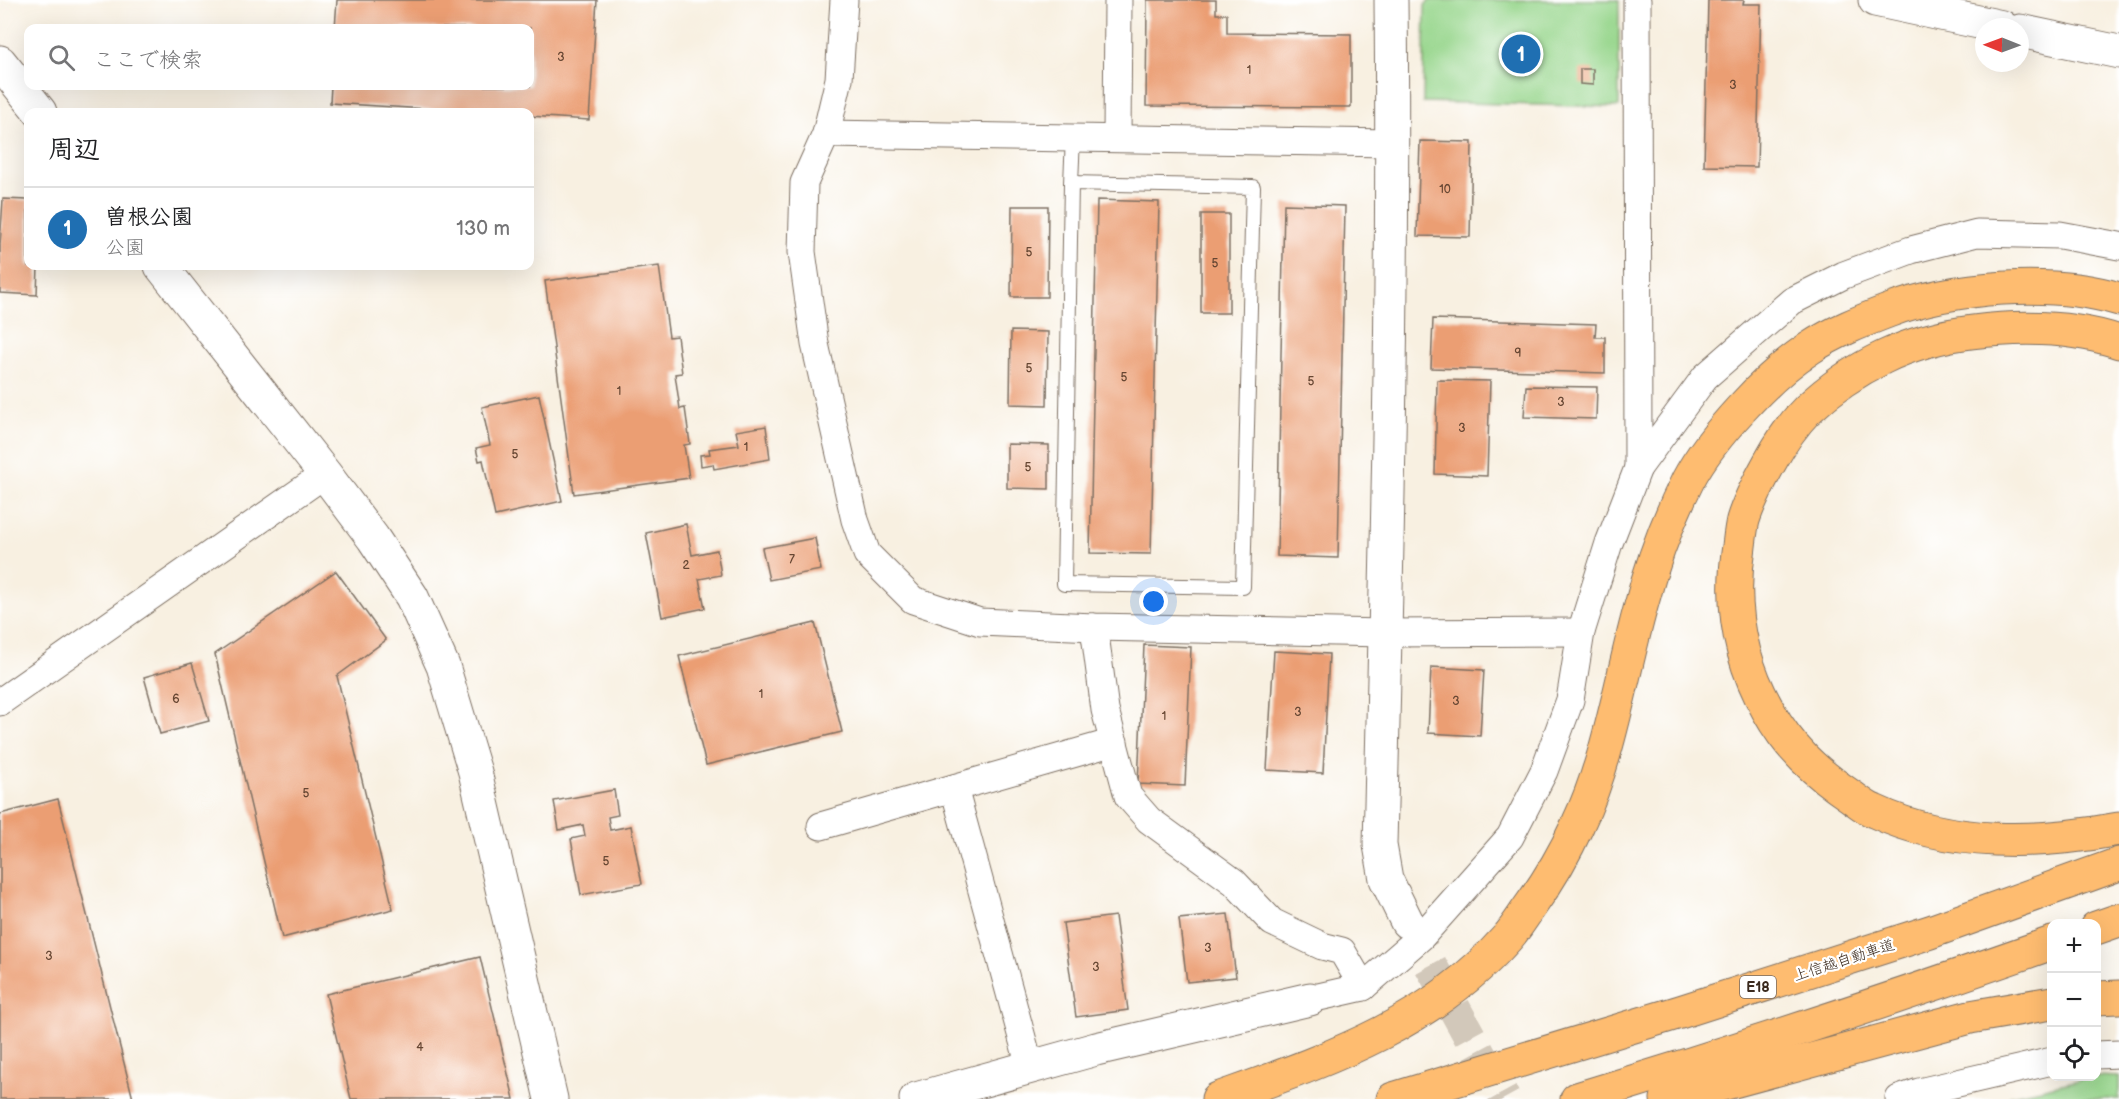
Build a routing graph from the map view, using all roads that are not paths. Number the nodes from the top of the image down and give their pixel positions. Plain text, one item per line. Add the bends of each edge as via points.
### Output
1 (844, 0) edge
2 (1118, 0) edge
3 (1391, 0) edge
4 (1637, 0) edge
5 (1875, 0) edge
6 (1975, 21) edge
7 (2029, 33) edge
8 (2119, 52) edge
9 (0, 62) edge
10 (37, 108) edge
11 (826, 134) junction
12 (1073, 137) junction
13 (1117, 137) junction
14 (1392, 143) junction
15 (1071, 183) junction
16 (2119, 246) edge
17 (163, 270) edge
18 (2119, 299) edge
19 (2119, 342) edge
20 (1638, 468) junction
21 (325, 474) junction
22 (1094, 627) junction
23 (1581, 632) junction
24 (1385, 633) junction
25 (0, 702) edge
26 (1113, 742) junction
27 (954, 788) junction
28 (822, 826) dead end
29 (2119, 829) edge
30 (2119, 864) edge
31 (2119, 920) edge
32 (1407, 922) tunnel mouth
33 (2101, 927) edge
34 (2047, 946) edge
35 (1363, 987) junction
36 (2119, 997) edge
37 (2101, 998) edge
38 (1310, 999) joint
39 (2047, 1004) edge
40 (2119, 1054) edge
41 (2101, 1055) edge
42 (2047, 1062) edge
43 (1030, 1067) junction
44 (551, 1099) edge
45 (916, 1099) edge
46 (1218, 1099) edge
47 (1393, 1099) edge
48 (1577, 1099) edge
49 (1667, 1099) edge
50 (1899, 1099) edge

1 - 11 street via 838,79
2 - 13 street
3 - 14 street
4 - 20 street
5 - 6 street
7 - 8 street
9 - 10 street
11 - 12 street
11 - 22 street via 804,183 802,252 814,344 855,520 867,554 913,600 980,621
12 - 13 street
12 - 15 lane
13 - 14 street
14 - 24 street
15 - 15 lane via 1064,584 1243,587 1253,187
16 - 20 street via 2060,235 1977,233 1911,250 1844,275 1792,301 1705,377
17 - 21 street
18 - 46 highway via 2058,289 2008,287 1910,303 1862,321 1809,348 1765,385 1724,429 1689,478 1663,537 1641,604 1602,759 1579,823 1547,883 1509,937 1466,978 1420,1012 1367,1042
19 - 29 highway via 2053,329 2003,328 1955,334 1867,364 1805,412 1781,442 1743,520 1735,570 1743,656 1759,695 1781,733 1806,762 1846,793 1872,810 1909,825 1950,835 2041,840
20 - 23 street
21 - 25 street
21 - 44 street via 412,597 443,666 475,772
22 - 24 street
22 - 26 street
23 - 24 street
23 - 35 street via 1570,700 1544,771 1510,837 1421,938
24 - 32 street via 1380,845 1386,879
26 - 27 street
26 - 35 street via 1128,796 1149,820 1234,882 1272,922 1322,946 1342,951
27 - 28 street
27 - 43 street
30 - 47 highway, 上信越自動車道 / E18 via 1918,936
31 - 33 highway
34 - 48 highway
35 - 38 street
36 - 37 highway
38 - 43 street
39 - 49 highway via 1970,1017
40 - 41 street
42 - 50 street
43 - 45 street

